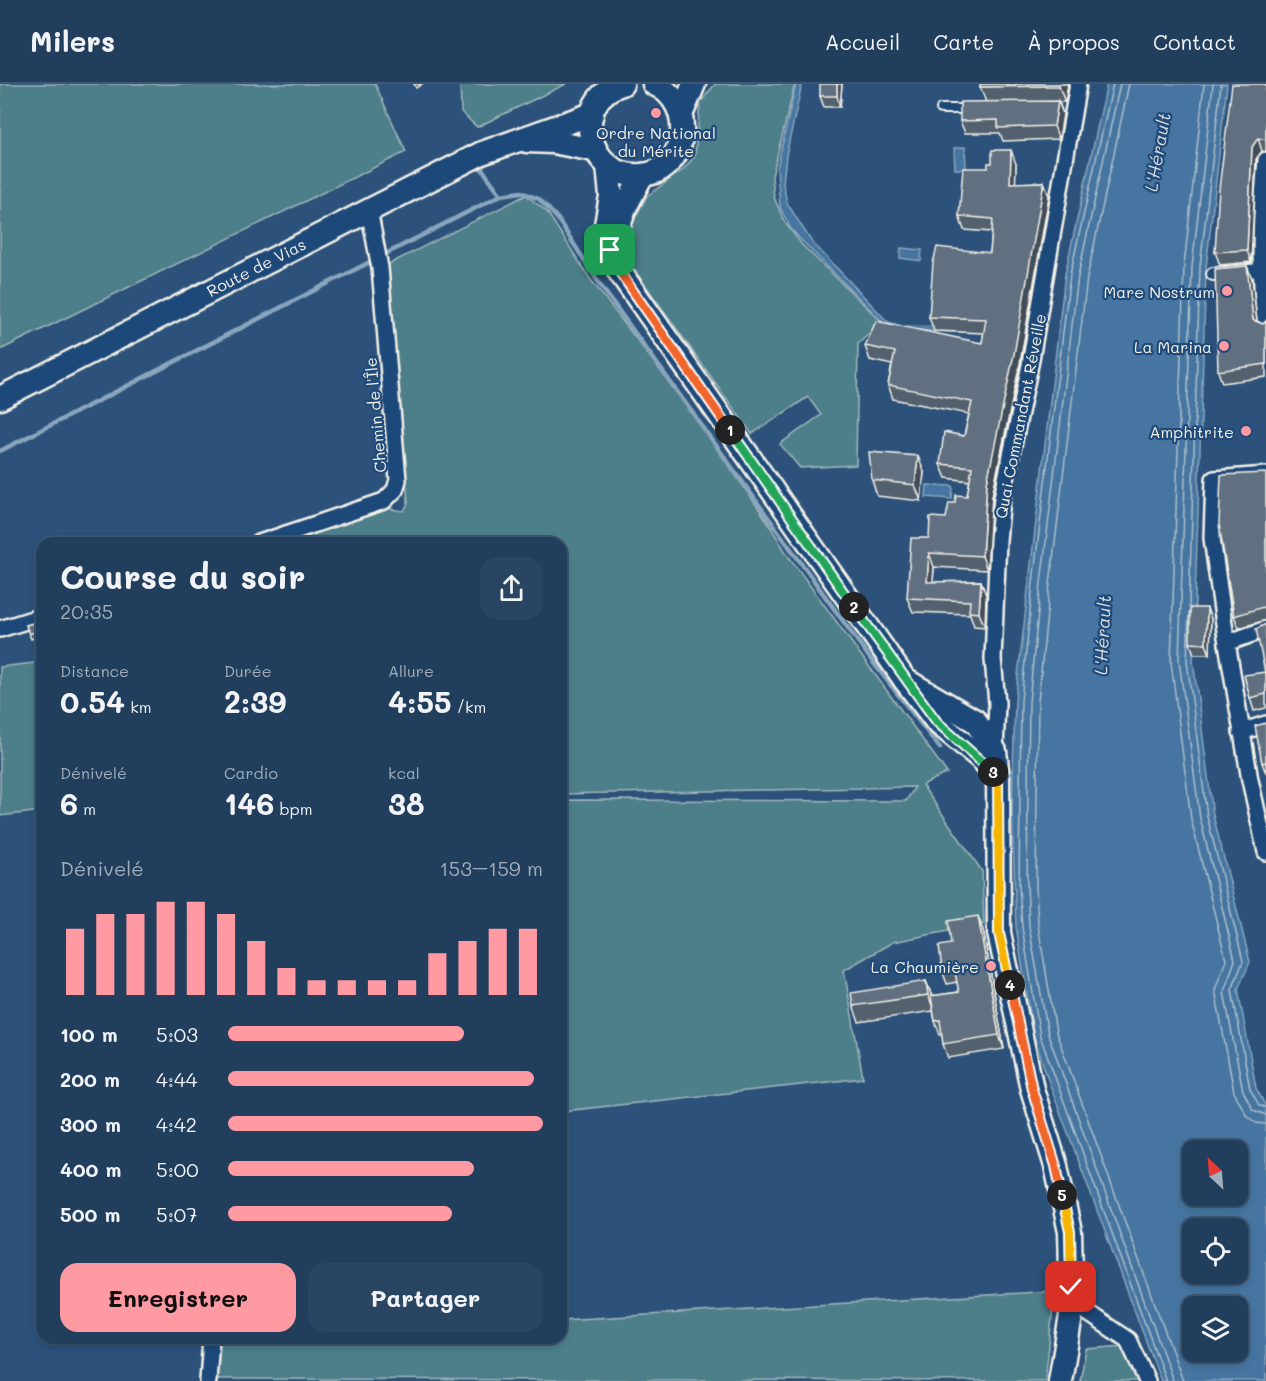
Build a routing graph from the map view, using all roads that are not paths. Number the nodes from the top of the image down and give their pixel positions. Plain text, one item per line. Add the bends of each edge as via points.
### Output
1 (622, 84) edge
2 (694, 84) edge
3 (1078, 84) edge
4 (658, 85) edge
5 (941, 109) dead end
6 (975, 109) edge
7 (592, 114) junction
8 (681, 115) junction
9 (514, 140) junction
10 (601, 158) junction
11 (1266, 160) edge
12 (642, 175) junction
13 (1264, 184) edge
14 (379, 205) junction
15 (610, 250) junction
16 (1263, 270) edge
17 (1213, 274) edge
18 (1266, 327) edge
19 (0, 398) edge
20 (1266, 475) edge
21 (289, 537) edge
22 (36, 618) edge
23 (0, 629) edge
24 (1266, 629) edge
25 (1227, 643) junction
26 (905, 680) junction
27 (1266, 724) edge
28 (1241, 732) junction
29 (952, 736) junction
30 (993, 743) junction
31 (998, 777) junction
32 (1266, 852) edge
33 (1072, 1310) junction
34 (211, 1344) edge
35 (208, 1381) edge
36 (1060, 1381) edge
37 (1147, 1381) edge

1 - 7 main road via 606,92
2 - 8 main road
3 - 30 street, Quai Commandant Réveille via 1069,109 1030,365 1002,498 993,659 998,704
4 - 8 main road via 672,97
5 - 6 lane
7 - 9 main road, Route de Vias
7 - 10 main road via 590,133
8 - 12 main road via 682,136 674,156 657,170
9 - 10 main road, Route de Vias via 553,142
9 - 14 main road, Route de Vias
10 - 12 main road, Route de Vias via 626,174
10 - 15 main road via 611,196 605,231
11 - 13 street
12 - 15 main road
13 - 16 street
14 - 19 main road, Route de Vias
14 - 21 street, Chemin de l'Île via 398,480 395,490 384,501
15 - 26 main road via 619,271
16 - 17 street
16 - 18 street
20 - 25 street via 1214,479 1212,538
22 - 23 street
24 - 25 street
25 - 28 street
26 - 29 main road
26 - 30 main road via 975,722
27 - 28 street
28 - 32 street
29 - 30 street via 971,743
29 - 31 main road
30 - 31 main road
31 - 33 main road via 999,933 1032,1089 1056,1166 1070,1232
33 - 36 main road
33 - 37 street via 1085,1311 1128,1340
34 - 35 street

